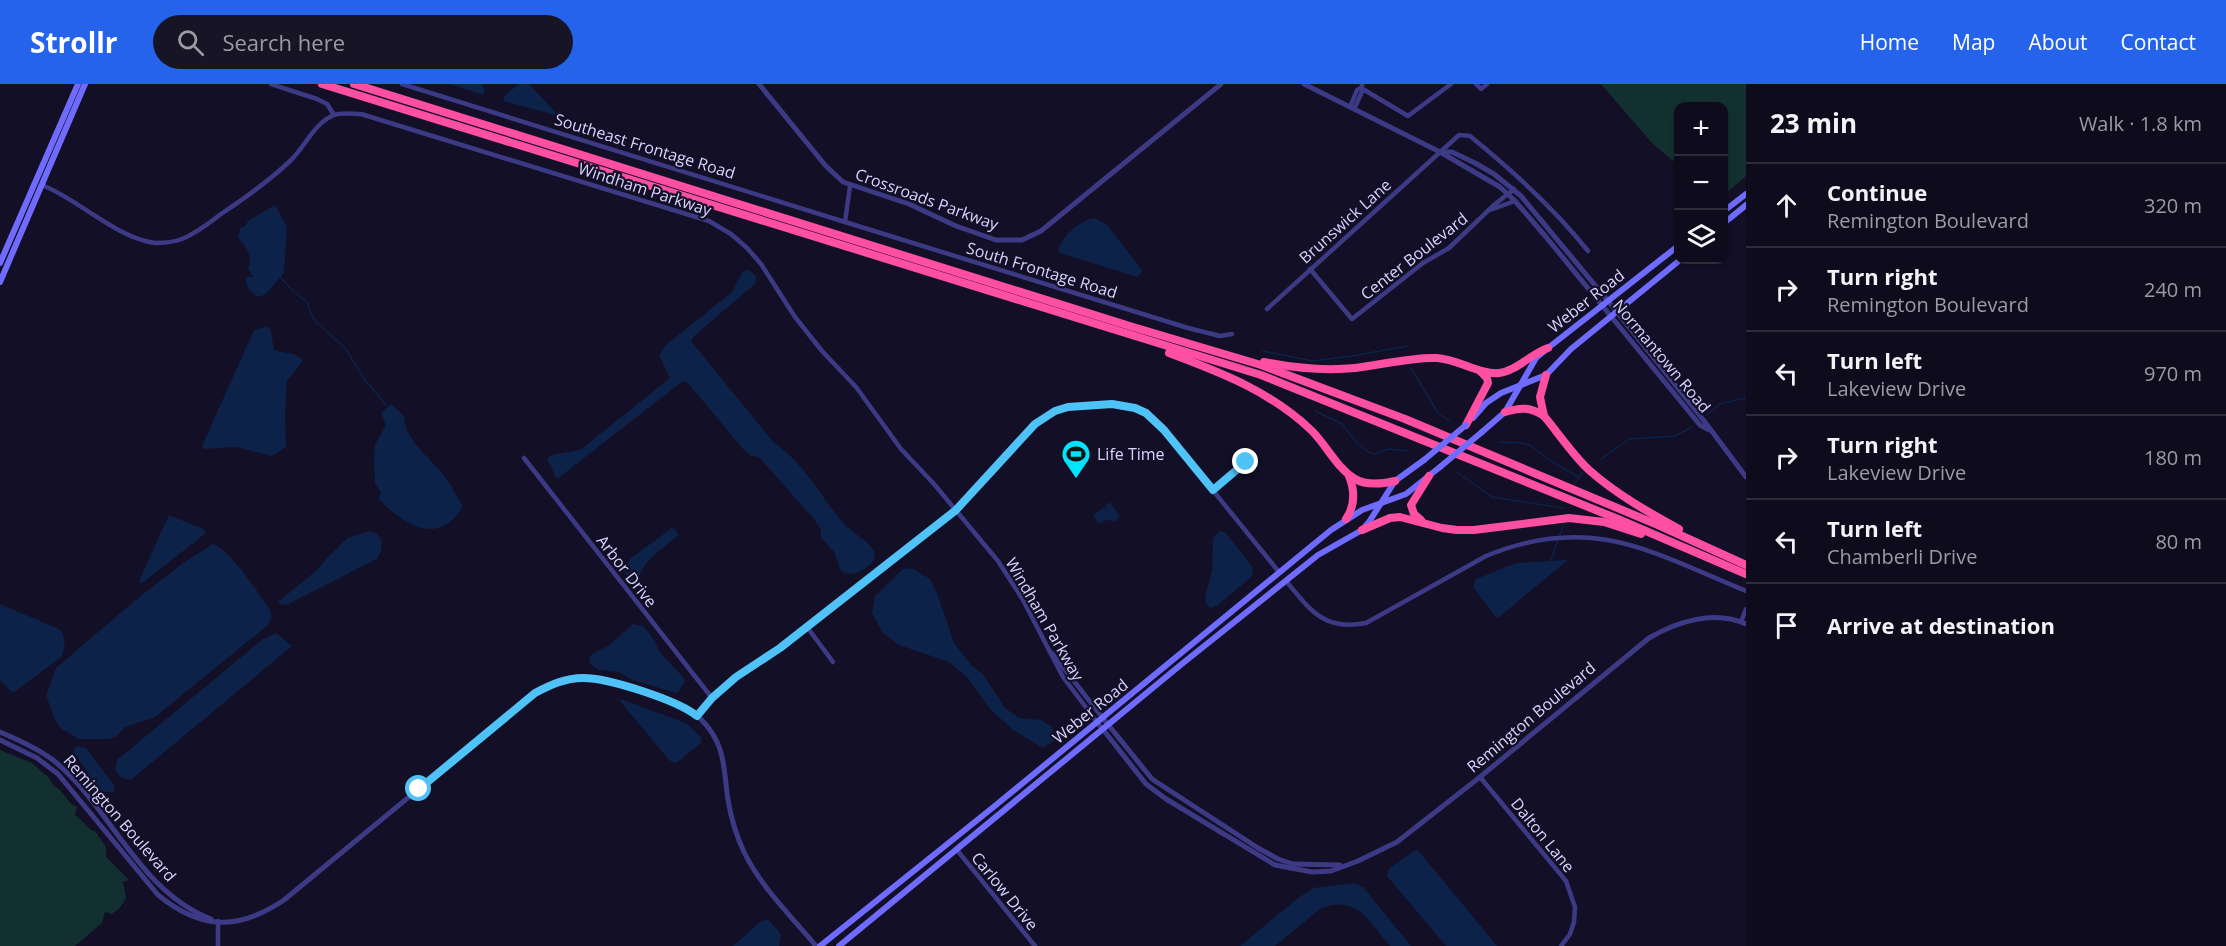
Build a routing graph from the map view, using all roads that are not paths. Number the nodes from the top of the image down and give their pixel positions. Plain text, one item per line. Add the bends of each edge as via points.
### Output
1 (78, 84) edge
2 (85, 84) edge
3 (270, 84) edge
4 (322, 84) edge
5 (354, 84) edge
6 (402, 84) edge
7 (759, 84) edge
8 (1221, 84) edge
9 (1304, 84) edge
10 (1451, 84) edge
11 (1476, 84) edge
12 (1487, 84) edge
13 (1361, 86) edge
14 (1352, 108) junction
15 (334, 115) junction
16 (1440, 152) junction
17 (42, 184) junction
18 (850, 186) junction
19 (1514, 189) junction
20 (1508, 194) junction
21 (1746, 194) edge
22 (1515, 201) junction
23 (1746, 204) edge
24 (1490, 210) junction
25 (1725, 210) edge
26 (1728, 220) edge
27 (845, 222) junction
28 (1674, 249) edge
29 (1588, 251) dead end
30 (0, 263) edge
31 (1675, 264) edge
32 (1310, 269) junction
33 (0, 282) edge
34 (1606, 303) junction
35 (1267, 309) dead end
36 (1617, 312) junction
37 (1611, 316) junction
38 (1133, 327) junction
39 (1232, 334) dead end
40 (1148, 341) junction
41 (1548, 348) junction
42 (1475, 368) junction
43 (1546, 375) junction
44 (1521, 386) junction
45 (1505, 412) junction
46 (1544, 416) junction
47 (1466, 425) junction
48 (1709, 430) junction
49 (524, 458) dead end
50 (1248, 461) dead end
51 (1348, 473) junction
52 (1429, 476) junction
53 (1746, 477) edge
54 (1395, 481) junction
55 (1213, 490) junction
56 (1380, 504) junction
57 (956, 510) junction
58 (1346, 519) junction
59 (1430, 525) junction
60 (1362, 530) junction
61 (1689, 551) junction
62 (1746, 565) edge
63 (1279, 572) junction
64 (1746, 574) edge
65 (1286, 581) junction
66 (1746, 591) edge
67 (1746, 609) edge
68 (1744, 623) edge
69 (807, 627) junction
70 (833, 662) dead end
71 (712, 698) junction
72 (697, 716) junction
73 (1100, 720) junction
74 (1105, 727) junction
75 (0, 732) edge
76 (0, 740) edge
77 (1480, 777) junction
78 (957, 850) junction
79 (219, 921) junction
80 (218, 946) edge
81 (816, 946) edge
82 (820, 946) edge
83 (839, 946) edge
84 (1035, 946) edge
85 (1561, 946) edge

1 - 30 main road
2 - 17 main road
3 - 15 street via 317,99 327,104
4 - 40 highway
5 - 38 highway
6 - 27 street, Southeast Frontage Road
7 - 18 street, Crossroads Parkway via 825,165
8 - 18 street, Crossroads Parkway via 1041,231 1022,240 996,240 909,204
9 - 14 street, Normantown Road
10 - 13 street via 1408,116
11 - 12 street via 1480,89
13 - 14 street
14 - 16 street, Normantown Road
15 - 17 street via 319,126 292,160 182,239 155,243 140,239
15 - 57 street, Windham Parkway via 361,114 686,213 731,234 761,264 795,316 866,399 901,450
16 - 19 street, Normantown Road via 1452,152 1475,162
16 - 20 street, Normantown Road
16 - 29 street, Brunswick Lane via 1460,135 1470,136 1529,186
16 - 32 street, Brunswick Lane
17 - 33 main road
18 - 27 street
19 - 20 street, Center Boulevard
19 - 34 street, Normantown Road
20 - 22 street, Normantown Road
20 - 24 street, Center Boulevard
21 - 25 main road
22 - 24 street, Center Boulevard
22 - 34 street, Normantown Road
23 - 26 main road
24 - 32 street, Center Boulevard via 1449,248 1352,320
27 - 39 street, South Frontage Road via 1198,331 1220,336
28 - 34 main road, Weber Road
31 - 36 main road, Weber Road
32 - 35 street, Brunswick Lane
34 - 36 street, Normantown Road
34 - 37 street, Normantown Road
34 - 41 main road, Weber Road
36 - 37 main road, Weber Road
36 - 48 street, Normantown Road
37 - 43 main road, Weber Road
37 - 48 street, Normantown Road
38 - 42 highway via 1296,368 1354,368 1436,358
38 - 62 highway via 1261,365 1404,419
40 - 51 highway via 1254,388 1280,405 1313,432
40 - 61 highway via 1261,375
41 - 42 highway via 1507,372
41 - 44 main road, Weber Road via 1536,358
42 - 47 highway via 1485,374 1488,383
43 - 44 main road, Weber Road
43 - 46 highway via 1540,397
44 - 45 main road, Weber Road
44 - 47 main road, Weber Road via 1493,398
45 - 46 highway via 1530,408
45 - 52 main road, Weber Road, bridge
46 - 62 highway via 1588,469 1610,487 1651,514
47 - 54 main road, Weber Road, bridge
48 - 53 street, Normantown Road
49 - 71 street, Arbor Drive
50 - 55 street
51 - 54 highway via 1364,483
51 - 58 highway via 1354,495
52 - 56 main road, Weber Road via 1406,494
52 - 59 highway via 1411,505 1414,514
54 - 56 main road, Weber Road
55 - 57 street via 1146,413 1120,405 1079,406 1055,411 1035,424
55 - 63 street
56 - 58 main road, Weber Road
56 - 60 main road, Weber Road
57 - 69 street
57 - 73 street, Windham Parkway via 998,561 1048,649
58 - 63 main road, Weber Road
59 - 60 highway via 1400,517
59 - 61 highway via 1474,530 1540,520 1585,519
60 - 65 main road, Weber Road via 1318,555
61 - 64 highway
63 - 73 main road, Weber Road
65 - 66 street via 1315,615 1351,626 1366,623 1503,549 1529,541 1582,536 1639,546
65 - 74 main road, Weber Road
67 - 68 street
68 - 77 street, Remington Boulevard via 1701,618 1665,628
69 - 70 street
69 - 71 street
71 - 72 street
72 - 79 street, Remington Boulevard via 669,700 601,680 583,678 552,684 535,693 285,900 246,921
72 - 81 street, Remington Boulevard via 718,743 732,820 748,860
73 - 74 street, Remington Boulevard
73 - 82 main road, Weber Road
74 - 77 street, Remington Boulevard via 1146,784 1166,800 1275,865 1312,872 1331,871 1397,842
74 - 78 main road, Weber Road
75 - 79 street, Remington Boulevard via 52,760 162,889 186,908
76 - 79 street, Remington Boulevard via 37,758 58,774 158,895 193,917
77 - 85 street, Dalton Lane via 1566,881 1575,907 1574,922
78 - 83 main road, Weber Road
78 - 84 street, Carlow Drive
79 - 80 street

